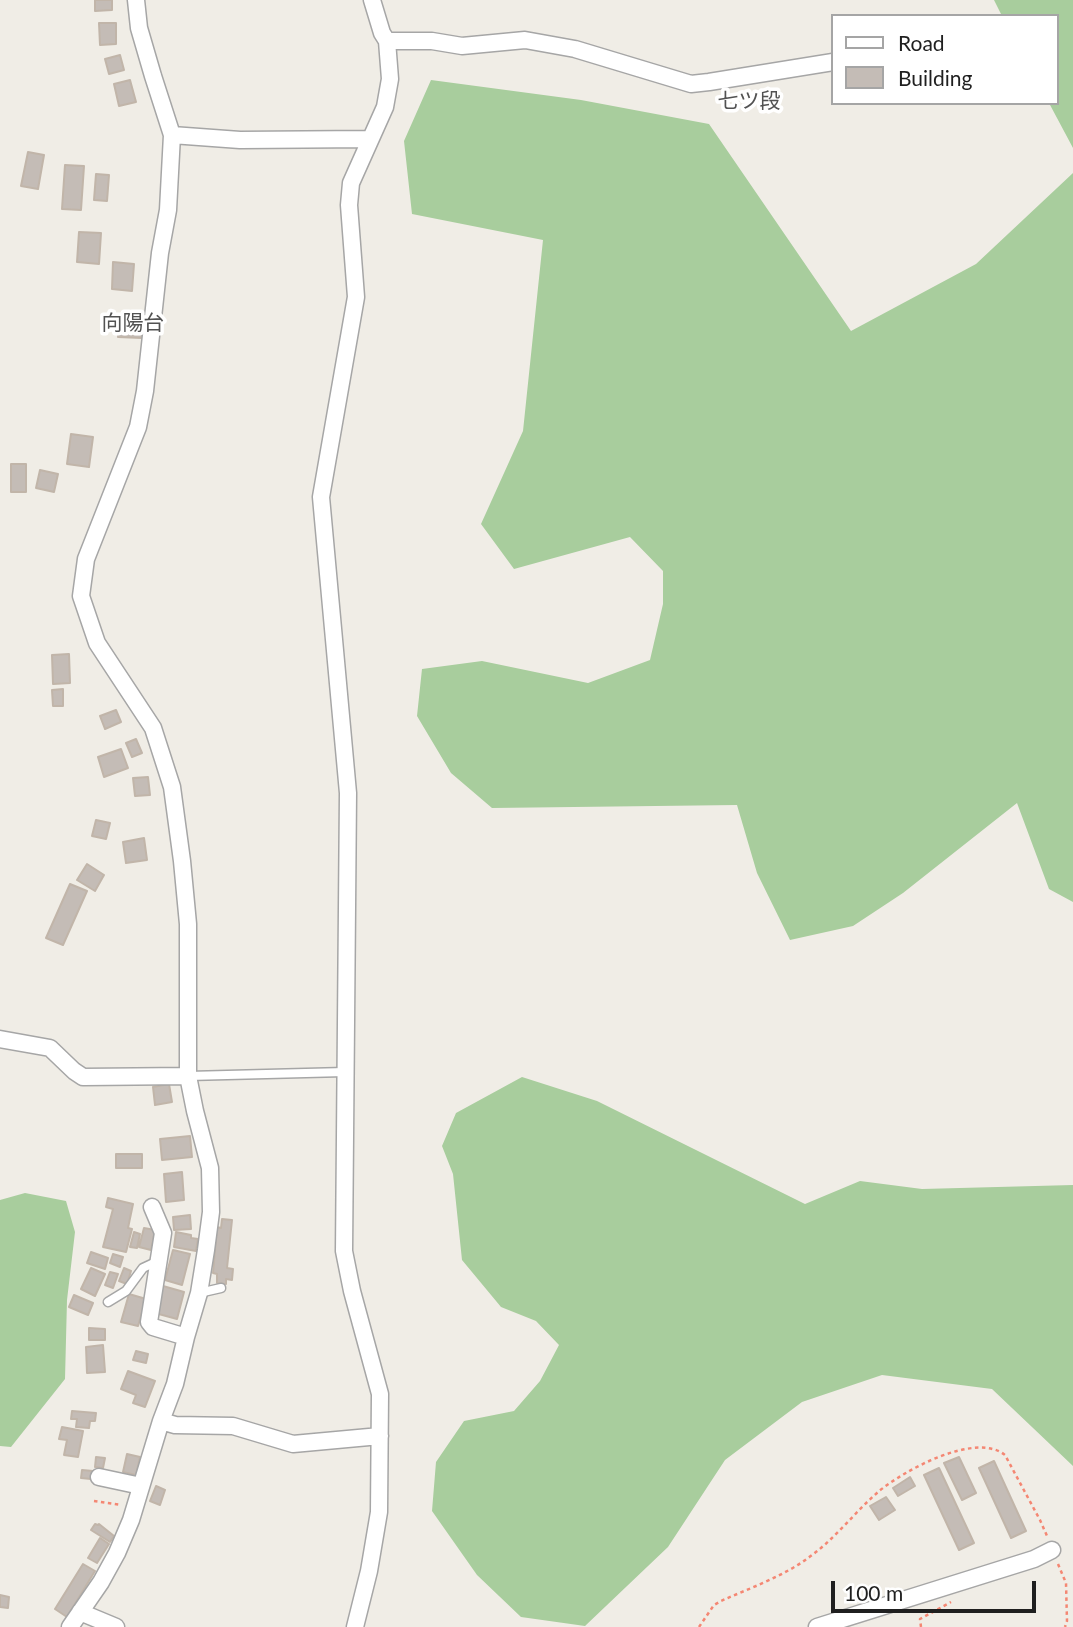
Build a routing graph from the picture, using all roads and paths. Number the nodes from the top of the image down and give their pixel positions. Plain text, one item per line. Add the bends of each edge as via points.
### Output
1 (136, 0) edge
2 (372, 0) edge
3 (387, 41) junction
4 (832, 62) edge
5 (172, 135) junction
6 (369, 139) junction
7 (0, 1039) edge
8 (345, 1072) junction
9 (188, 1076) junction
10 (152, 1207) dead end
11 (158, 1261) junction
12 (221, 1288) dead end
13 (199, 1293) junction
14 (108, 1302) dead end
15 (186, 1337) junction
16 (161, 1421) junction
17 (380, 1436) junction
18 (99, 1477) dead end
19 (141, 1486) junction
20 (94, 1501) dead end
21 (134, 1507) junction
22 (1052, 1550) junction
23 (80, 1612) junction
24 (70, 1627) edge
25 (116, 1627) edge
26 (355, 1627) edge
27 (699, 1627) edge
28 (817, 1627) edge
29 (1066, 1627) edge

1 - 5 street via 139,28
2 - 3 street
3 - 4 street via 462,46 525,40 575,49 691,84
3 - 6 street via 390,79 385,107
5 - 6 street via 240,140
5 - 9 street via 168,210 145,391 138,426 86,559 81,596 97,643 153,728 172,787 188,924
6 - 8 street via 351,183 356,297 321,497 348,793
7 - 9 street via 50,1048 83,1077
8 - 9 lane
8 - 17 street via 344,1251 380,1394
9 - 13 street via 210,1168 211,1212
10 - 11 street via 163,1233
11 - 14 lane via 143,1268 126,1291
11 - 15 street via 149,1322
12 - 13 lane
13 - 15 street
15 - 16 street
16 - 17 street via 233,1426 293,1444
16 - 19 street
17 - 26 street via 379,1512
18 - 19 street
19 - 21 street
20 - 21 path
21 - 23 street via 117,1553
22 - 27 path via 1005,1455 985,1448 957,1451 912,1470 880,1491 810,1556 714,1605
22 - 28 street
22 - 29 path via 1066,1583
23 - 24 street
23 - 25 street

